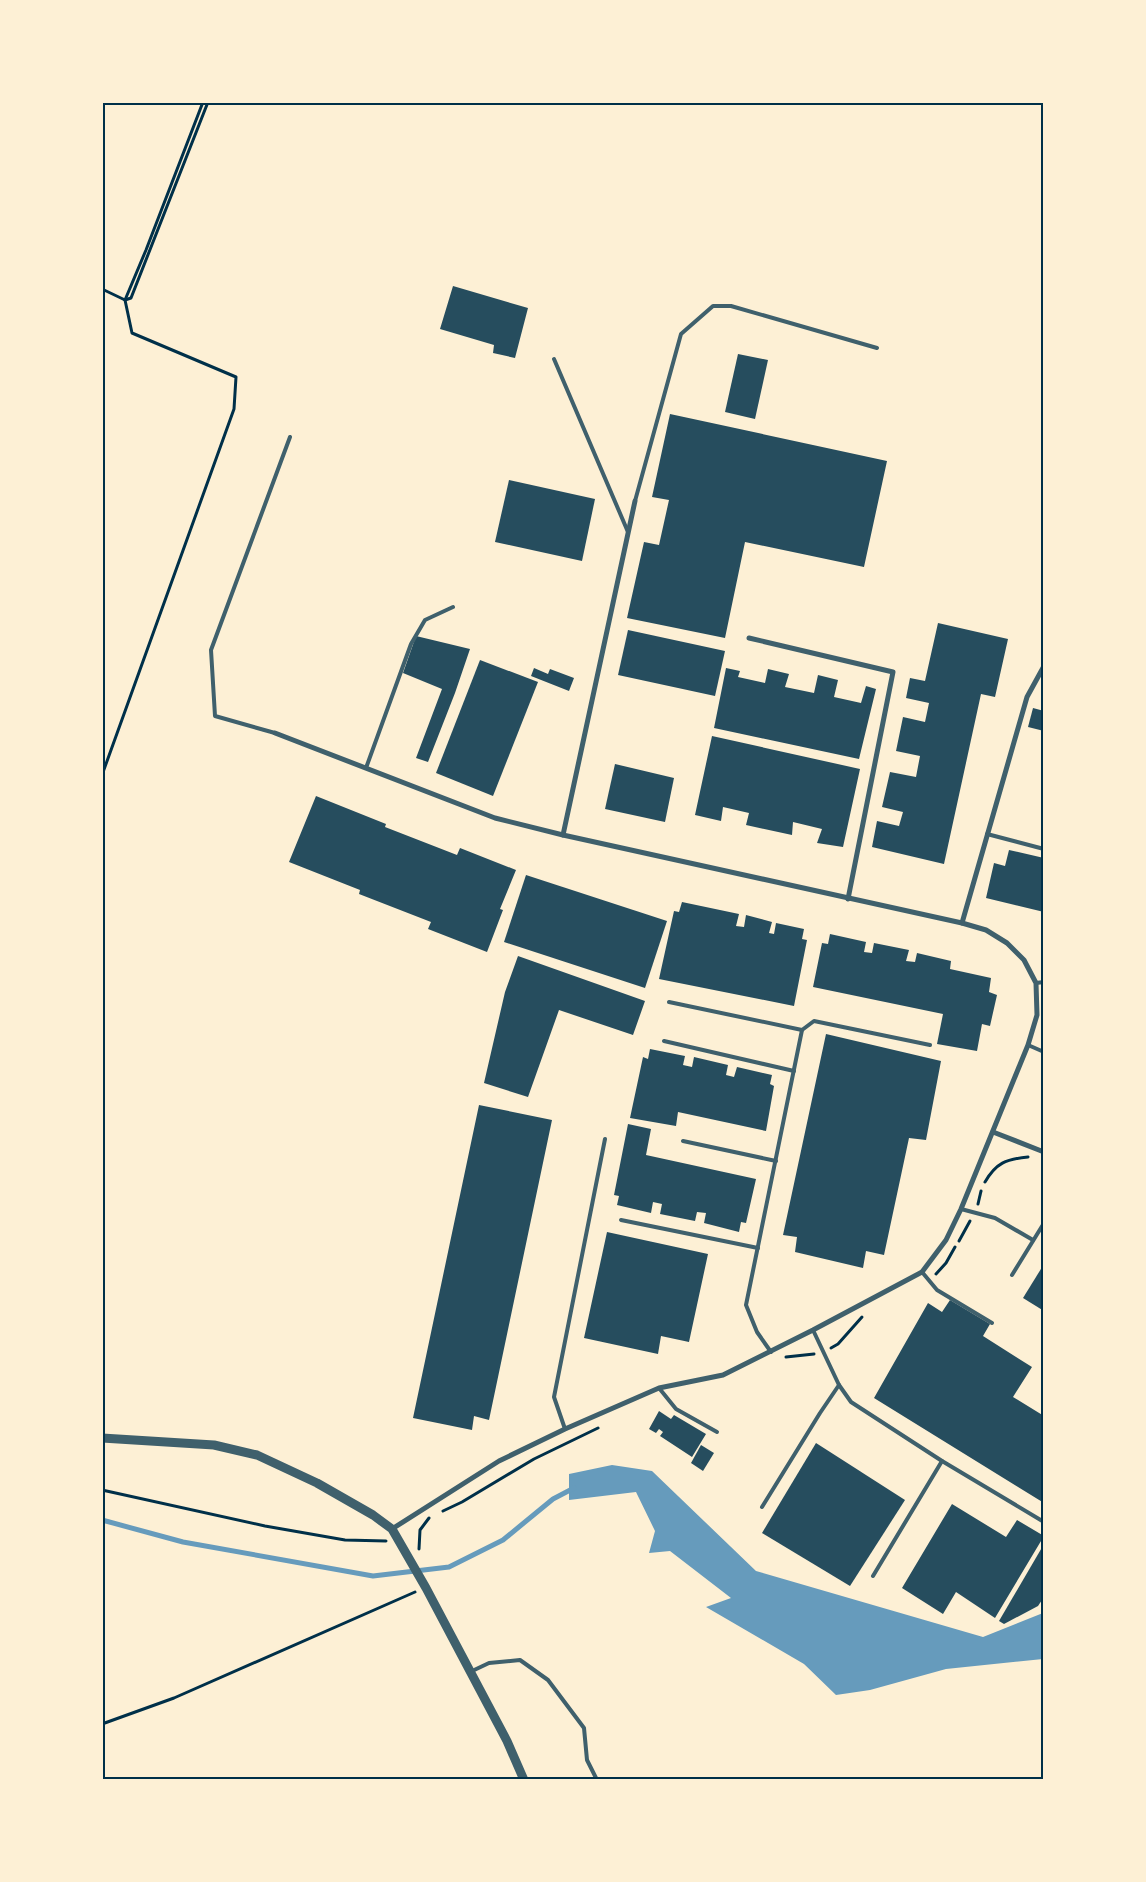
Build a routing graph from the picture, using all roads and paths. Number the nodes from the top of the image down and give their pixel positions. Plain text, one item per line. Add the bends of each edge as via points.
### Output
1 (203, 102) edge
2 (208, 102) edge
3 (102, 289) edge
4 (125, 300) junction
5 (877, 348) dead end
6 (554, 359) dead end
7 (290, 437) dead end
8 (635, 501) joint
9 (629, 534) junction
10 (453, 606) dead end
11 (749, 638) dead end
12 (1044, 666) edge
13 (275, 733) joint
14 (366, 768) junction
15 (102, 775) edge
16 (987, 834) junction
17 (563, 835) junction
18 (1044, 849) edge
19 (848, 899) junction
20 (962, 923) junction
21 (1044, 982) edge
22 (1036, 984) junction
23 (669, 1002) dead end
24 (802, 1030) junction
25 (664, 1041) dead end
26 (930, 1045) dead end
27 (1028, 1045) junction
28 (1044, 1052) edge
29 (794, 1070) junction
30 (993, 1132) junction
31 (605, 1139) dead end
32 (683, 1141) dead end
33 (1044, 1152) edge
34 (776, 1161) junction
35 (961, 1209) junction
36 (621, 1220) dead end
37 (1044, 1223) edge
38 (1033, 1240) junction
39 (758, 1248) junction
40 (922, 1272) junction
41 (1012, 1275) dead end
42 (992, 1323) dead end
43 (813, 1330) junction
44 (771, 1352) junction
45 (839, 1385) junction
46 (659, 1388) junction
47 (565, 1429) junction
48 (717, 1432) dead end
49 (102, 1438) edge
50 (942, 1461) junction
51 (102, 1490) edge
52 (762, 1507) dead end
53 (1044, 1522) edge
54 (392, 1529) junction
55 (399, 1540) junction
56 (874, 1576) dead end
57 (426, 1588) junction
58 (470, 1672) junction
59 (102, 1724) edge
60 (524, 1780) edge
61 (598, 1780) edge

1 - 4 path
2 - 4 path via 131,298
3 - 4 path
4 - 15 path via 132,333 236,377 234,409
5 - 8 lane via 731,306 713,306 681,334
6 - 9 lane
7 - 13 lane via 211,650 215,716
8 - 9 street
9 - 17 street
10 - 14 lane via 425,620 411,644
11 - 19 street via 893,672
12 - 16 street via 1027,696
13 - 14 street
14 - 17 street via 495,818
16 - 18 lane
16 - 20 street
17 - 19 street
19 - 20 street
20 - 22 street via 986,930 1007,943 1024,960
21 - 22 lane
22 - 27 street via 1037,1015
23 - 24 lane
24 - 26 lane via 814,1021
24 - 29 lane
25 - 29 lane
27 - 28 lane
27 - 30 street
29 - 34 lane
30 - 33 street
30 - 35 street
31 - 47 lane via 554,1397
32 - 34 lane
34 - 39 lane
35 - 38 lane via 995,1218
35 - 40 street via 946,1240
36 - 39 lane
37 - 38 lane
38 - 41 lane
39 - 44 lane via 746,1305 757,1332
40 - 42 lane via 937,1290
40 - 43 street
43 - 44 street
43 - 45 lane
44 - 46 street via 723,1375
45 - 50 lane via 851,1402
45 - 52 lane
46 - 47 street
46 - 48 lane via 676,1409
47 - 54 street via 499,1461
49 - 54 street via 214,1445 257,1455 316,1483
50 - 53 lane
50 - 56 lane
51 - 55 path via 328,1537 378,1542
54 - 55 street
55 - 57 street
57 - 58 street
57 - 59 path via 174,1698
58 - 60 street
58 - 61 lane via 489,1662 520,1660 548,1680 584,1728 587,1760

